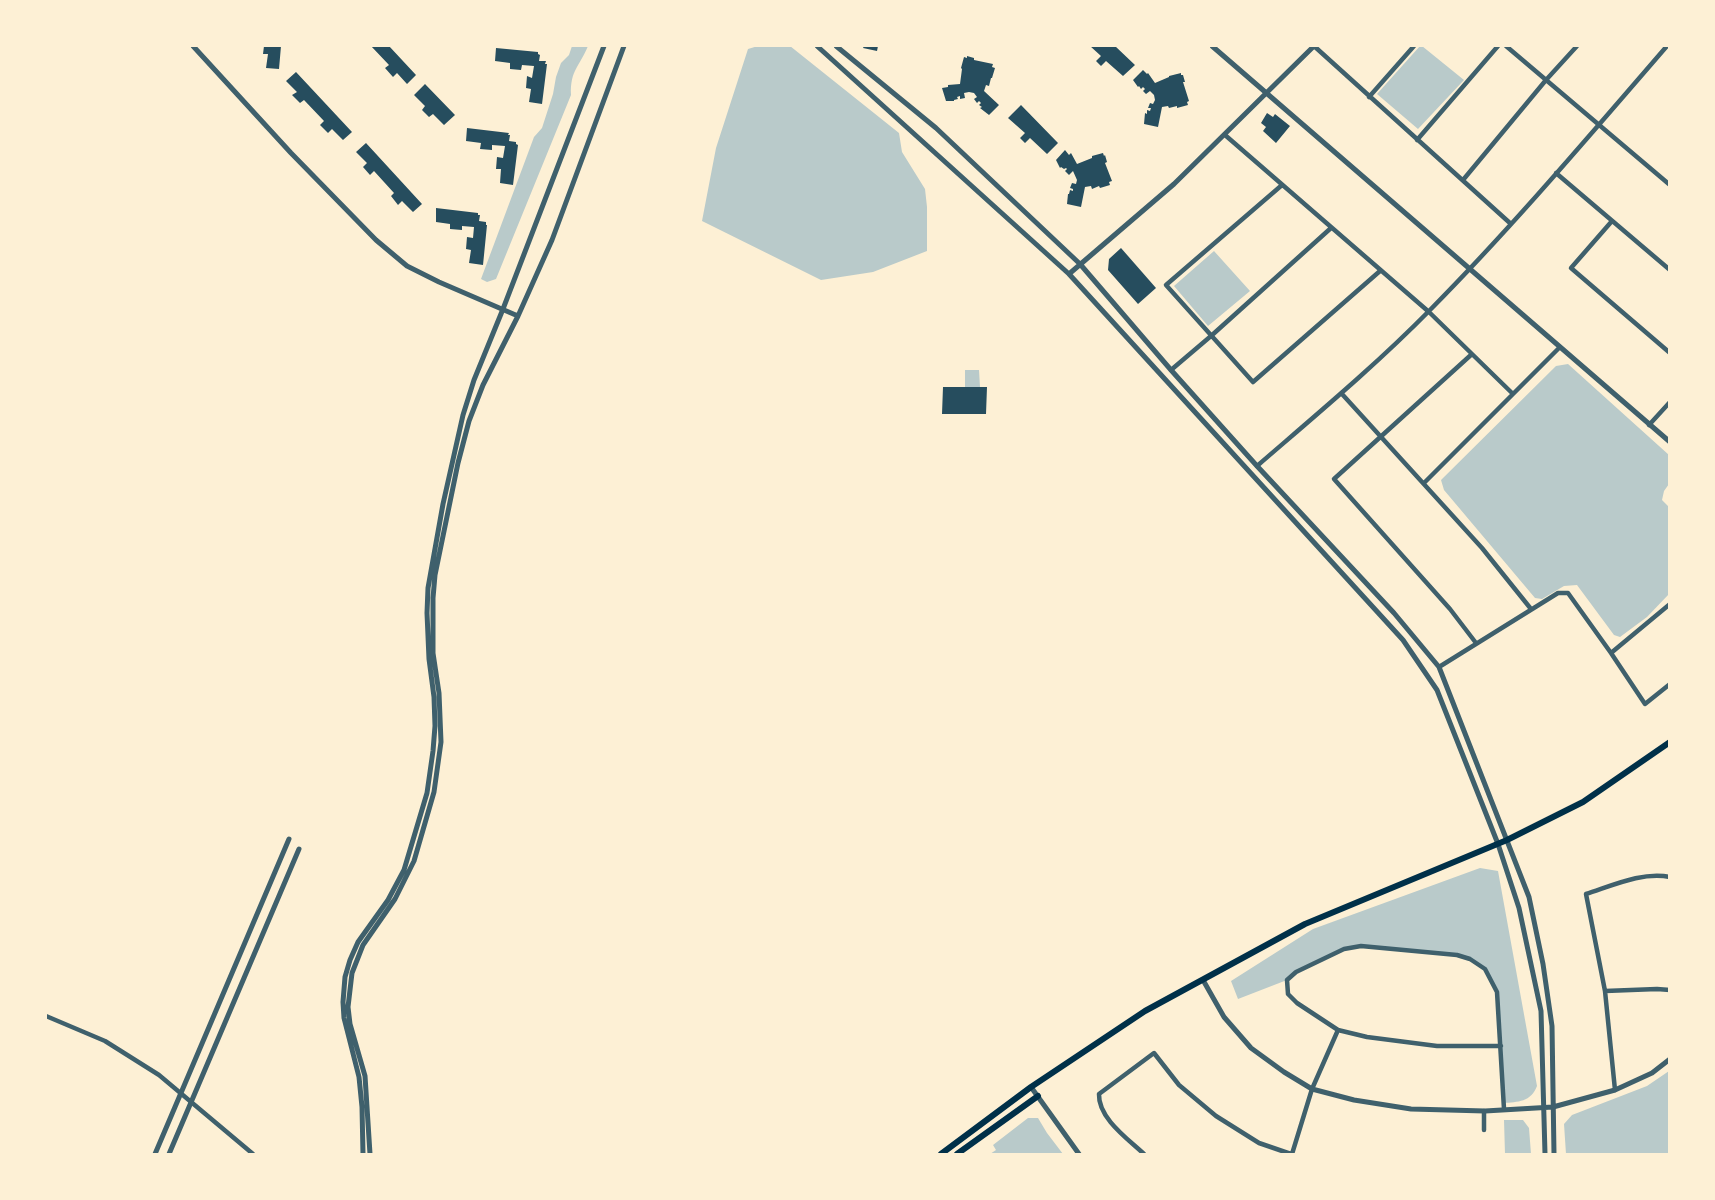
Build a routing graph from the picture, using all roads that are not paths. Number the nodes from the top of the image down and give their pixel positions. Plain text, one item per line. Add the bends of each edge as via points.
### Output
1 (193, 46) edge
2 (604, 46) edge
3 (624, 46) edge
4 (817, 46) edge
5 (836, 46) edge
6 (1212, 46) edge
7 (1314, 46) edge
8 (1414, 46) edge
9 (1498, 46) edge
10 (1506, 46) edge
11 (1577, 46) edge
12 (1667, 46) edge
13 (1546, 80) junction
14 (1267, 92) junction
15 (1369, 97) junction
16 (1599, 125) junction
17 (1225, 135) junction
18 (1417, 140) junction
19 (1556, 173) junction
20 (1463, 180) junction
21 (1282, 185) junction
22 (1670, 186) edge
23 (1612, 221) junction
24 (1511, 224) junction
25 (1331, 228) junction
26 (1080, 264) junction
27 (1470, 268) junction
28 (1670, 270) edge
29 (1380, 271) junction
30 (1069, 274) junction
31 (503, 309) junction
32 (1429, 312) junction
33 (518, 316) junction
34 (1211, 336) junction
35 (1560, 347) junction
36 (1670, 353) edge
37 (1472, 354) junction
38 (1171, 370) junction
39 (1342, 394) junction
40 (1514, 394) junction
41 (1670, 402) edge
42 (1649, 425) junction
43 (1380, 437) junction
44 (1670, 442) edge
45 (1257, 466) junction
46 (1424, 483) junction
47 (1670, 604) edge
48 (1531, 609) junction
49 (1476, 643) junction
50 (1611, 653) junction
51 (1439, 667) junction
52 (1670, 684) edge
53 (1670, 743) edge
54 (289, 839) dead end
55 (1507, 840) junction
56 (1498, 844) junction
57 (299, 849) dead end
58 (1670, 877) edge
59 (1203, 980) junction
60 (1670, 990) edge
61 (1605, 991) junction
62 (46, 1016) edge
63 (1338, 1030) junction
64 (1501, 1046) junction
65 (1670, 1059) edge
66 (1031, 1087) junction
67 (1312, 1089) junction
68 (1615, 1090) junction
69 (181, 1094) junction
70 (1038, 1096) junction
71 (192, 1102) junction
72 (1543, 1107) junction
73 (1553, 1107) junction
74 (1504, 1109) junction
75 (1484, 1111) junction
76 (1484, 1130) dead end
77 (155, 1154) edge
78 (169, 1154) edge
79 (253, 1154) edge
80 (363, 1154) edge
81 (370, 1154) edge
82 (941, 1154) edge
83 (957, 1154) edge
84 (1079, 1154) edge
85 (1144, 1154) edge
86 (1292, 1154) edge
87 (1545, 1154) edge
88 (1554, 1154) edge

1 - 31 street via 376,240 407,266
2 - 31 street
3 - 33 street via 552,240
4 - 30 street
5 - 26 street via 936,128
6 - 14 street
7 - 14 street
7 - 15 street
8 - 15 street
9 - 18 street
10 - 13 street
11 - 13 street
12 - 16 street
13 - 16 street
13 - 20 street
14 - 17 street
14 - 27 street
15 - 18 street
16 - 19 street
16 - 22 street
17 - 21 street
17 - 26 street
18 - 20 street
19 - 23 street
19 - 24 street
20 - 24 street
21 - 25 street
21 - 34 street via 1166,285
23 - 28 street
23 - 36 street via 1571,268
24 - 27 street
25 - 29 street
25 - 34 street
26 - 30 street
26 - 38 street
27 - 32 street
27 - 35 street
29 - 32 street
29 - 34 street via 1253,382
30 - 56 street via 1403,639 1437,690
31 - 33 street
31 - 80 street via 463,415 428,588 435,726 427,793 404,870 358,942 345,977 342,1002 359,1077
32 - 37 street
32 - 39 street
33 - 81 street via 469,422 435,575 433,653 441,742 434,792 414,861 352,973 348,1007 365,1076
34 - 38 street
35 - 40 street
35 - 42 street
37 - 40 street
37 - 43 street
38 - 45 street
39 - 43 street
39 - 45 street
40 - 46 street
41 - 42 street
42 - 44 street
43 - 46 street
43 - 49 street via 1334,479
45 - 51 street
46 - 48 street
47 - 50 street
48 - 49 street
48 - 50 street via 1558,593 1568,593
49 - 51 street
50 - 52 street via 1645,704
51 - 55 street
53 - 55 main road via 1583,802
54 - 69 street
55 - 56 main road
55 - 73 street via 1530,897 1544,964 1552,1026
56 - 59 main road via 1305,924
56 - 72 street via 1520,908 1541,1011
57 - 71 street
58 - 61 street via 1636,878 1586,894
59 - 66 main road via 1145,1011
59 - 67 street via 1224,1017 1251,1048
60 - 61 street
61 - 68 street
62 - 69 street via 105,1041
63 - 64 street via 1437,1046
63 - 64 street via 1288,994 1287,980 1296,972 1344,949 1361,946 1443,953 1470,959 1485,970 1497,992
63 - 67 street
64 - 74 street
65 - 68 street
66 - 70 street
66 - 82 main road
67 - 75 street via 1411,1109
67 - 86 street
68 - 73 street
69 - 71 street
69 - 77 street
70 - 83 main road
70 - 84 street
71 - 78 street
71 - 79 street
72 - 73 street
72 - 74 street
72 - 87 street
73 - 88 street
74 - 75 street
75 - 76 street
85 - 86 street via 1104,1115 1099,1094 1154,1053 1178,1085 1216,1116 1259,1143

